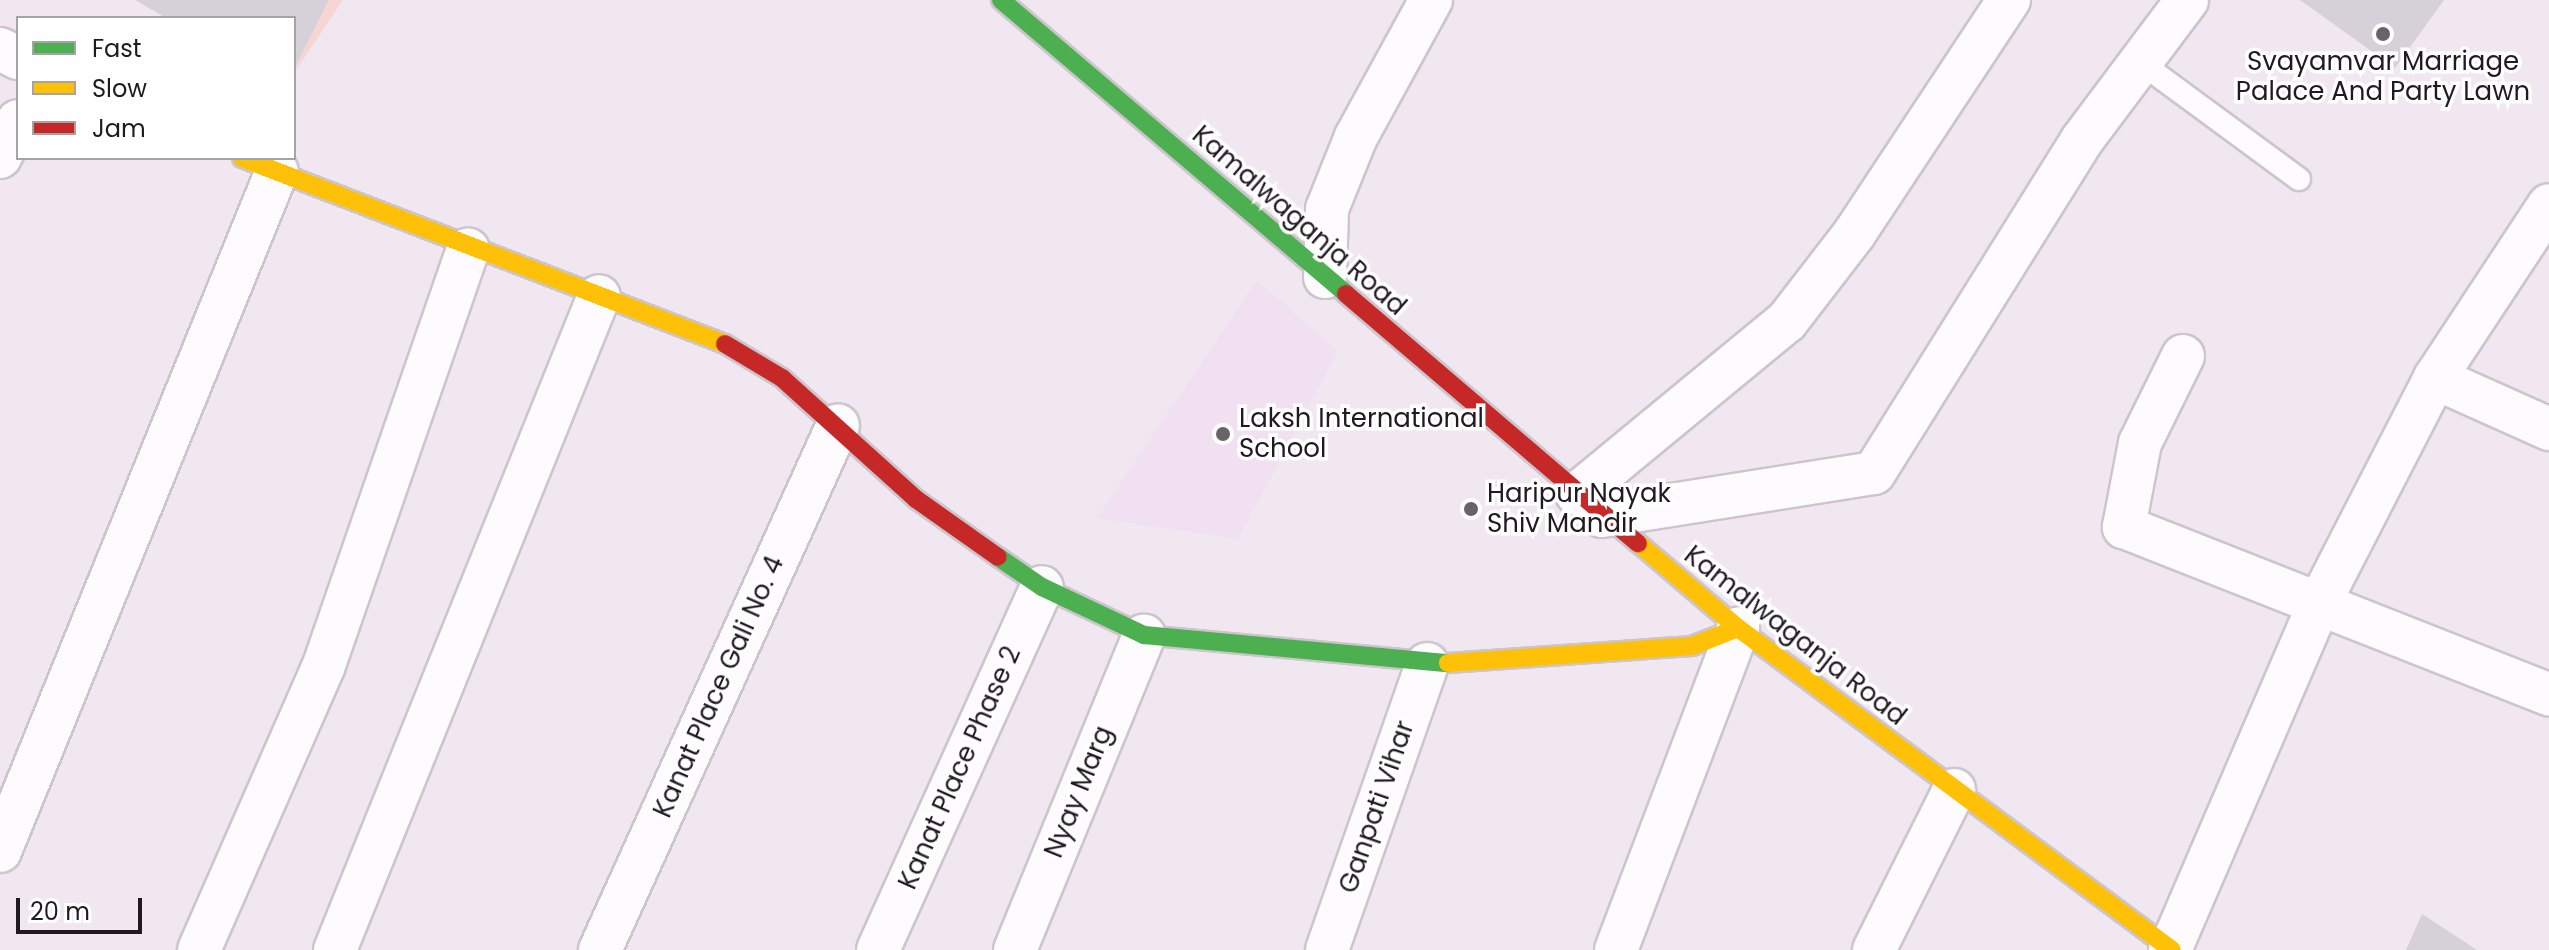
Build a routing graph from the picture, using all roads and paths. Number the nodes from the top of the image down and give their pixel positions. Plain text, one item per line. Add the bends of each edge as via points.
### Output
1 (1001, 0) edge
2 (1431, 0) edge
3 (2009, 0) edge
4 (2187, 0) edge
5 (2141, 63) junction
6 (16, 125) edge
7 (0, 157) edge
8 (260, 165) edge
9 (2299, 179) dead end
10 (2549, 205) edge
11 (468, 249) junction
12 (1325, 277) junction
13 (599, 296) junction
14 (2183, 356) dead end
15 (2435, 378) junction
16 (838, 425) junction
17 (2549, 429) edge
18 (1589, 505) junction
19 (1042, 587) junction
20 (2321, 600) junction
21 (1738, 628) junction
22 (1144, 635) junction
23 (1427, 664) junction
24 (2549, 694) edge
25 (1954, 790) junction
26 (0, 851) edge
27 (199, 950) edge
28 (335, 950) edge
29 (600, 950) edge
30 (878, 950) edge
31 (1015, 950) edge
32 (1327, 950) edge
33 (1616, 950) edge
34 (1874, 950) edge
35 (2171, 950) edge

1 - 12 street, Kamalwaganja Road
2 - 12 street via 1356,137 1327,209
3 - 18 street via 1787,321
4 - 5 street
5 - 9 lane
5 - 18 street via 2082,140 1874,473
6 - 7 street
8 - 11 street
8 - 26 street
10 - 15 street
11 - 13 street
11 - 27 street via 323,668
12 - 18 street, Kamalwaganja Road
13 - 16 street via 698,328 782,378
13 - 28 street
14 - 20 street via 2140,443 2124,527
15 - 17 street
15 - 20 street
16 - 19 street via 916,499
16 - 29 street, Kanat Place Gali No. 4
18 - 21 street, Kamalwaganja Road
19 - 22 street
19 - 30 street, Kanat Place Phase 2
20 - 24 street
20 - 35 street
21 - 23 street via 1692,646
21 - 25 street, Kamalwaganja Road
21 - 33 street
22 - 23 street
22 - 31 street, Nyay Marg
23 - 32 street, Ganpati Vihar
25 - 34 street
25 - 35 street, Kamalwaganja Road

